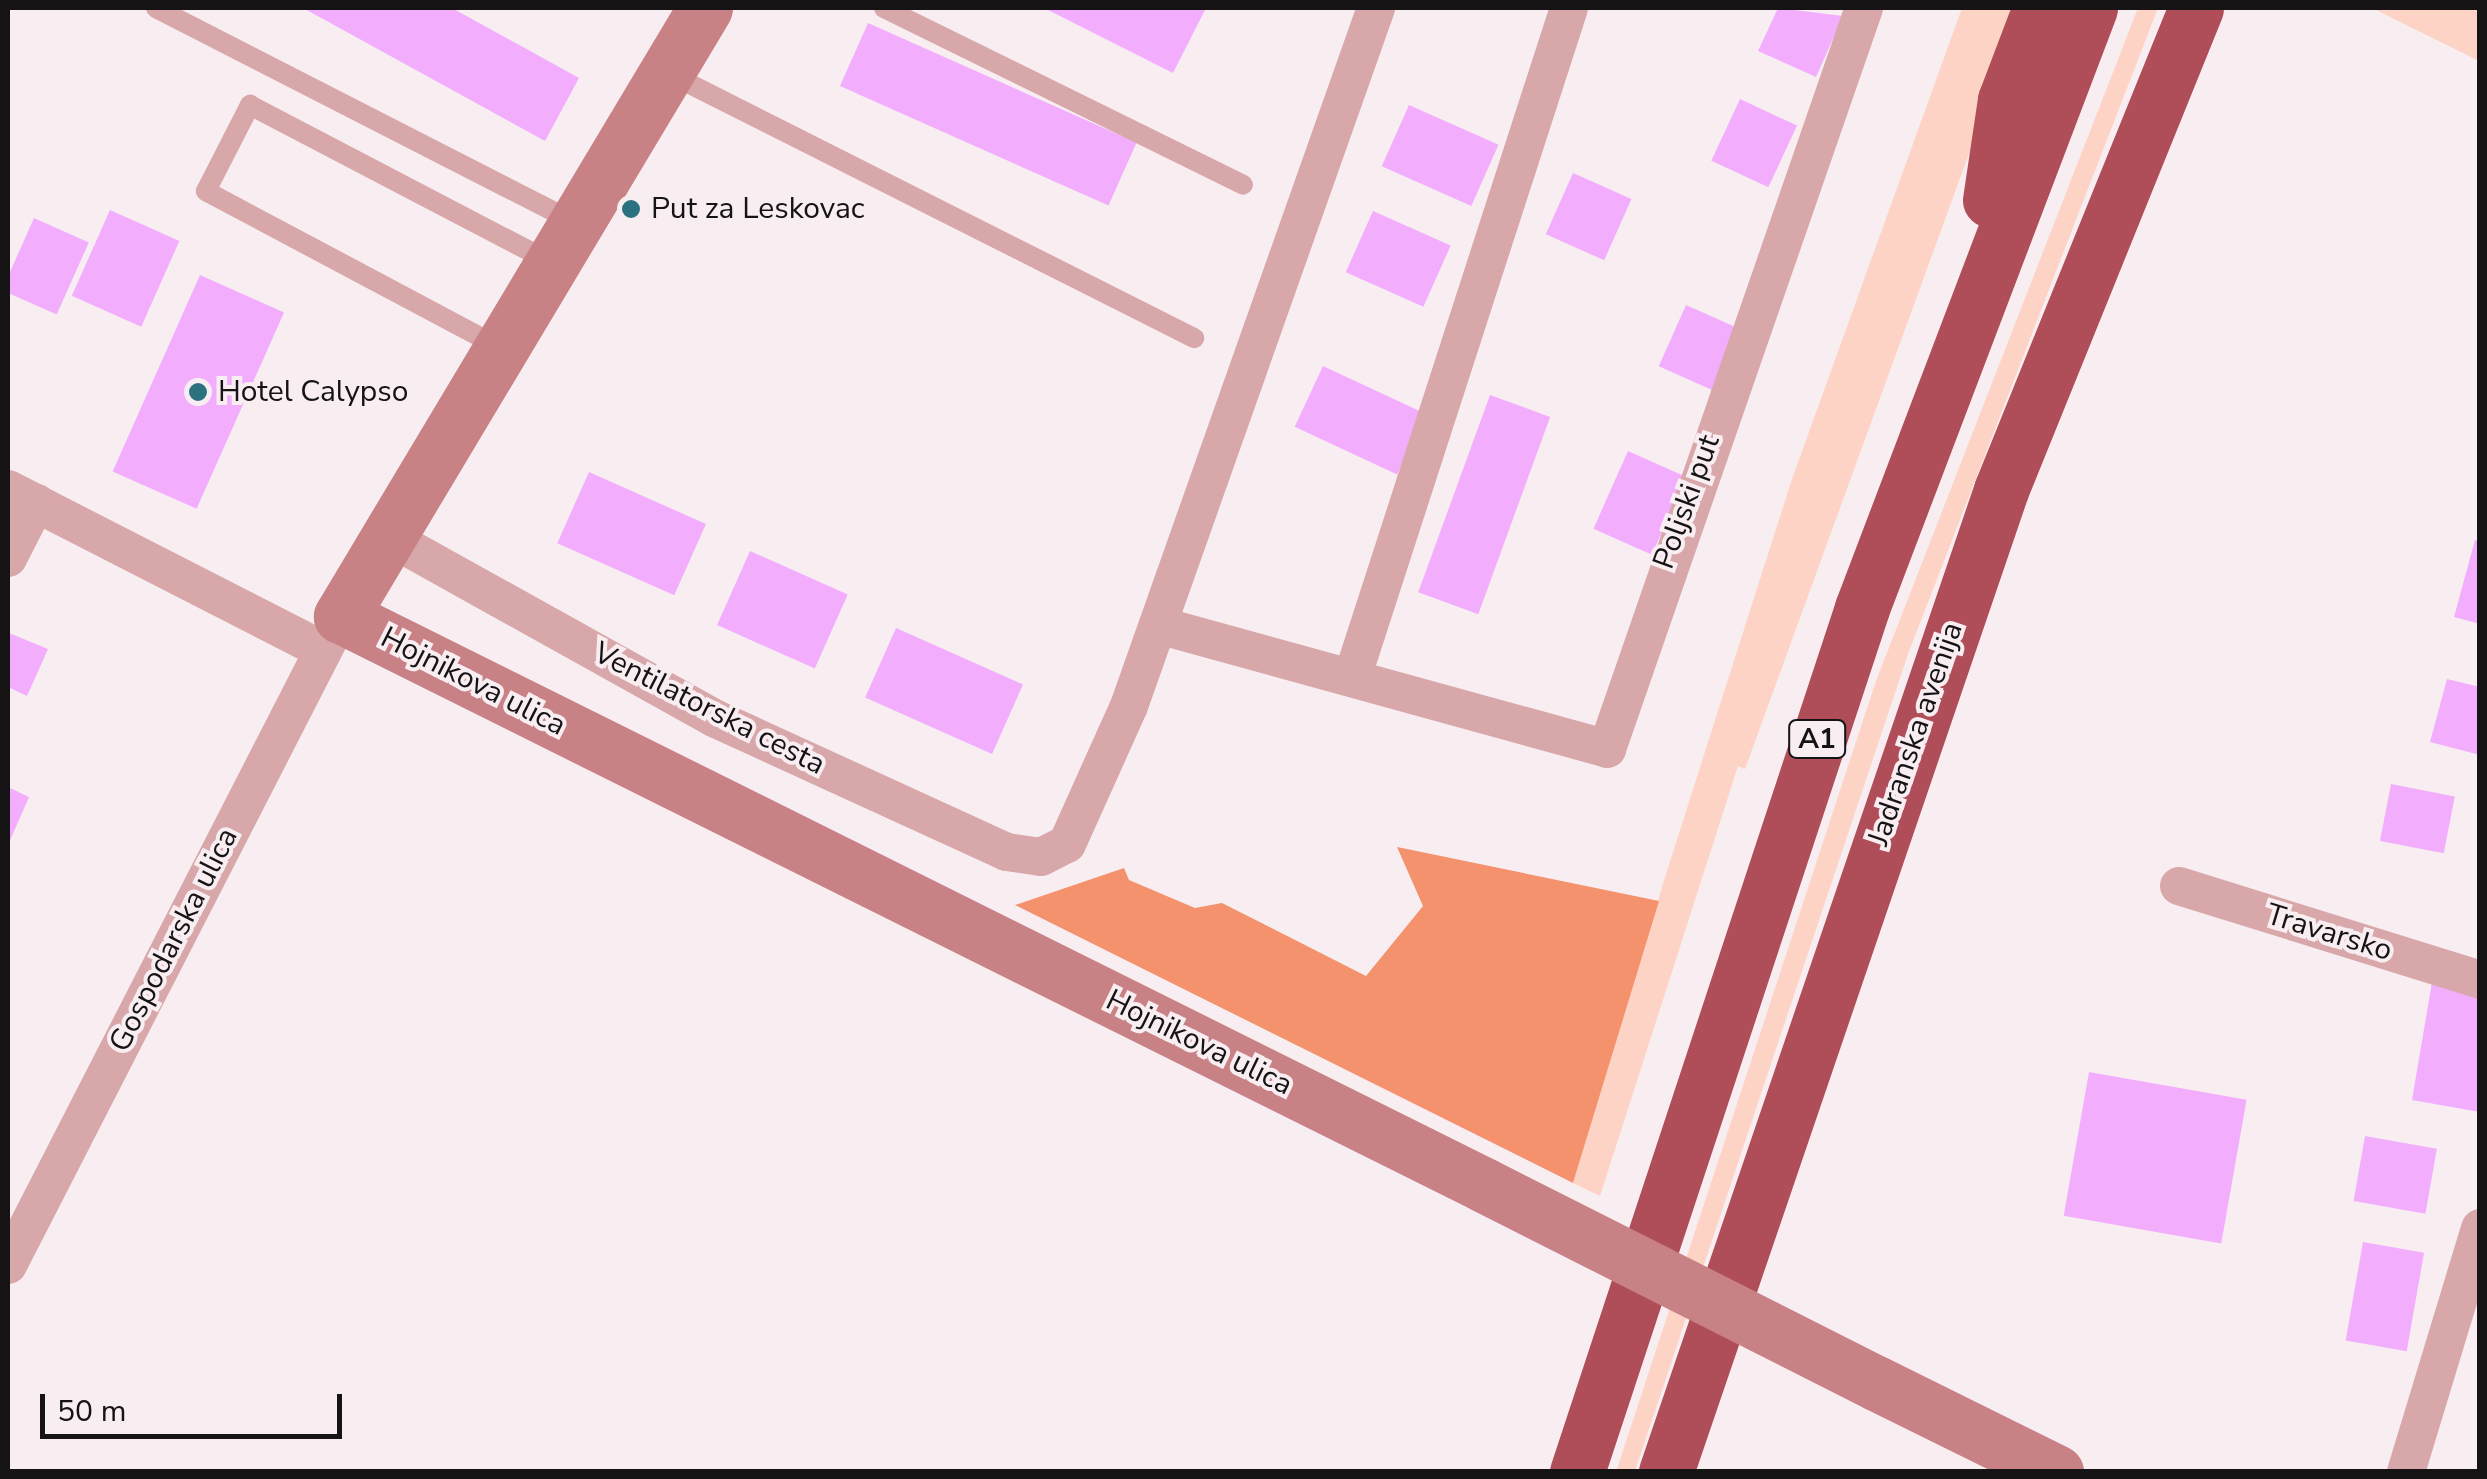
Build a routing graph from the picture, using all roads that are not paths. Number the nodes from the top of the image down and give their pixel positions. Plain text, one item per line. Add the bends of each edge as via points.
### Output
1 (156, 8) edge
2 (705, 8) edge
3 (884, 8) edge
4 (1376, 8) edge
5 (1569, 8) edge
6 (1864, 8) edge
7 (2040, 8) edge
8 (2090, 8) edge
9 (2196, 8) edge
10 (663, 71) junction
11 (1243, 185) dead end
12 (562, 242) junction
13 (1978, 287) junction
14 (1194, 338) dead end
15 (499, 347) junction
16 (22, 496) edge
17 (387, 536) junction
18 (8, 558) edge
19 (1158, 625) junction
20 (332, 633) junction
21 (1352, 678) junction
22 (2179, 886) dead end
23 (2480, 980) edge
24 (2480, 1228) edge
25 (8, 1265) edge
26 (1577, 1472) edge
27 (1666, 1472) edge
28 (2056, 1472) edge
29 (2406, 1472) edge

1 - 12 lane
2 - 10 main road
3 - 11 lane
4 - 19 street
5 - 21 street
6 - 21 street, Poljski put via 1607,749
7 - 13 highway via 2004,100
8 - 13 highway, A1
9 - 27 highway, Jadranska avenija via 2001,490
10 - 12 main road
10 - 14 lane
12 - 15 main road
12 - 15 lane via 250,105 206,191
13 - 26 highway, A1 via 1764,893
15 - 17 main road
16 - 18 street
16 - 20 street, Hojnikova ulica
17 - 19 street, Ventilatorska cesta via 716,719 1006,852 1041,857 1067,844
17 - 20 main road
19 - 21 street, Poljski put
20 - 25 street, Gospodarska ulica
20 - 28 main road, Hojnikova ulica, bridge via 1484,1186
22 - 23 street, Travarsko
24 - 29 street

